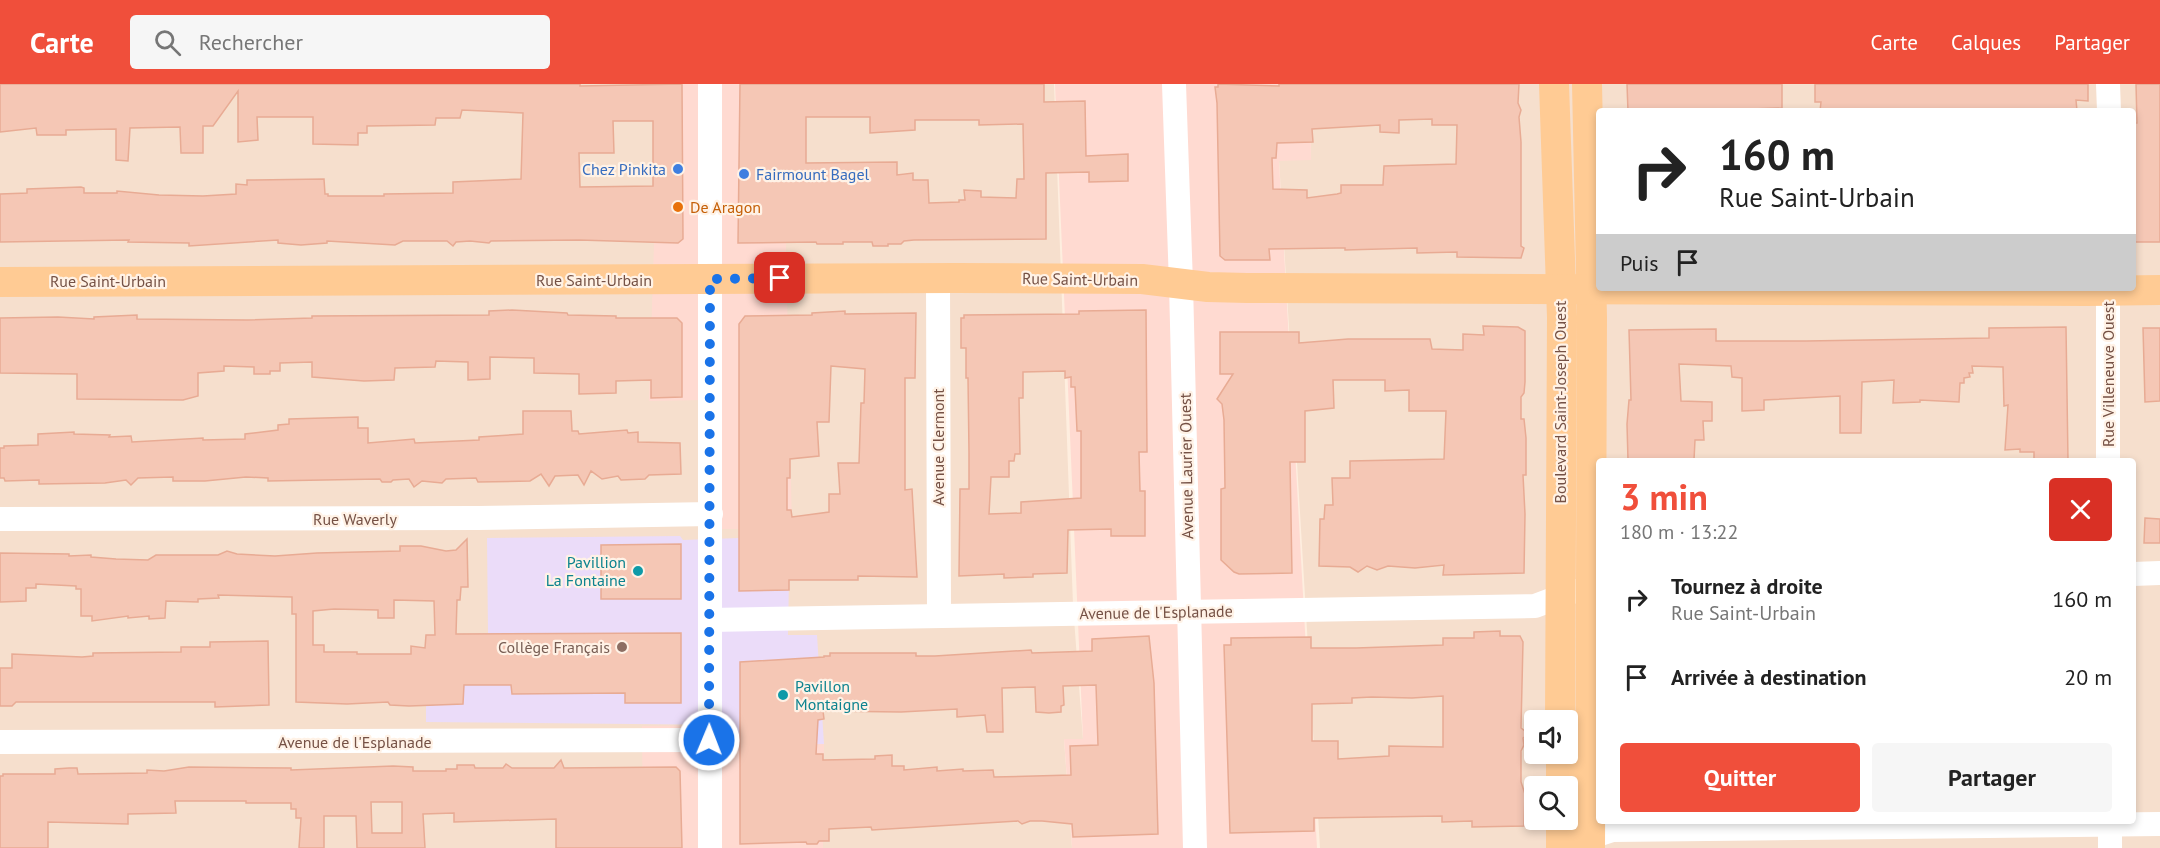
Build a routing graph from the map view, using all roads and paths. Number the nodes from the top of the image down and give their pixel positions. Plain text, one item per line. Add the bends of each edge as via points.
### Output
1 (710, 84) edge
2 (1174, 84) edge
3 (1554, 84) edge
4 (1587, 84) edge
5 (2108, 84) edge
6 (2109, 108) edge
7 (938, 278) junction
8 (710, 279) junction
9 (0, 282) edge
10 (1181, 284) junction
11 (1560, 289) junction
12 (1591, 289) junction
13 (1596, 289) edge
14 (2136, 290) edge
15 (2160, 290) edge
16 (2108, 291) edge
17 (2108, 458) edge
18 (711, 514) junction
19 (0, 519) edge
20 (2160, 573) edge
21 (2136, 574) edge
22 (1594, 586) edge
23 (1560, 596) junction
24 (1190, 611) junction
25 (939, 615) junction
26 (710, 620) junction
27 (1560, 710) edge
28 (709, 740) junction
29 (0, 742) edge
30 (2160, 825) edge
31 (2110, 831) edge
32 (1559, 840) edge
33 (1590, 843) edge
34 (710, 848) edge
35 (1196, 848) edge

1 - 8 street
2 - 10 street, Avenue Laurier Ouest
3 - 11 main road, Boulevard Saint-Joseph Ouest
4 - 12 main road, Boulevard Saint-Joseph Ouest
5 - 6 street
7 - 8 main road, Rue Saint-Urbain
7 - 10 main road, Rue Saint-Urbain via 1142,279
7 - 25 street, Avenue Clermont
8 - 9 main road, Rue Saint-Urbain
8 - 18 street
10 - 11 main road, Rue Saint-Urbain via 1247,288
10 - 24 street, Avenue Laurier Ouest
11 - 12 main road, Rue Saint-Urbain
11 - 23 main road, Boulevard Saint-Joseph Ouest
12 - 13 main road, Rue Saint-Urbain
12 - 22 main road, Boulevard Saint-Joseph Ouest
14 - 15 main road, Rue Saint-Urbain
16 - 17 street, Rue Villeneuve Ouest
18 - 19 street, Rue Waverly
18 - 26 street
20 - 21 street
22 - 23 street, Avenue de l'Esplanade
22 - 33 main road, Boulevard Saint-Joseph Ouest
23 - 24 street, Avenue de l'Esplanade via 1535,606
23 - 27 main road, Boulevard Saint-Joseph Ouest
24 - 25 street, Avenue de l'Esplanade
24 - 35 street, Avenue Laurier Ouest
25 - 26 street, Avenue de l'Esplanade
26 - 28 street
28 - 29 street, Avenue de l'Esplanade
28 - 34 street
30 - 31 street
31 - 33 street via 1612,830
32 - 33 street

